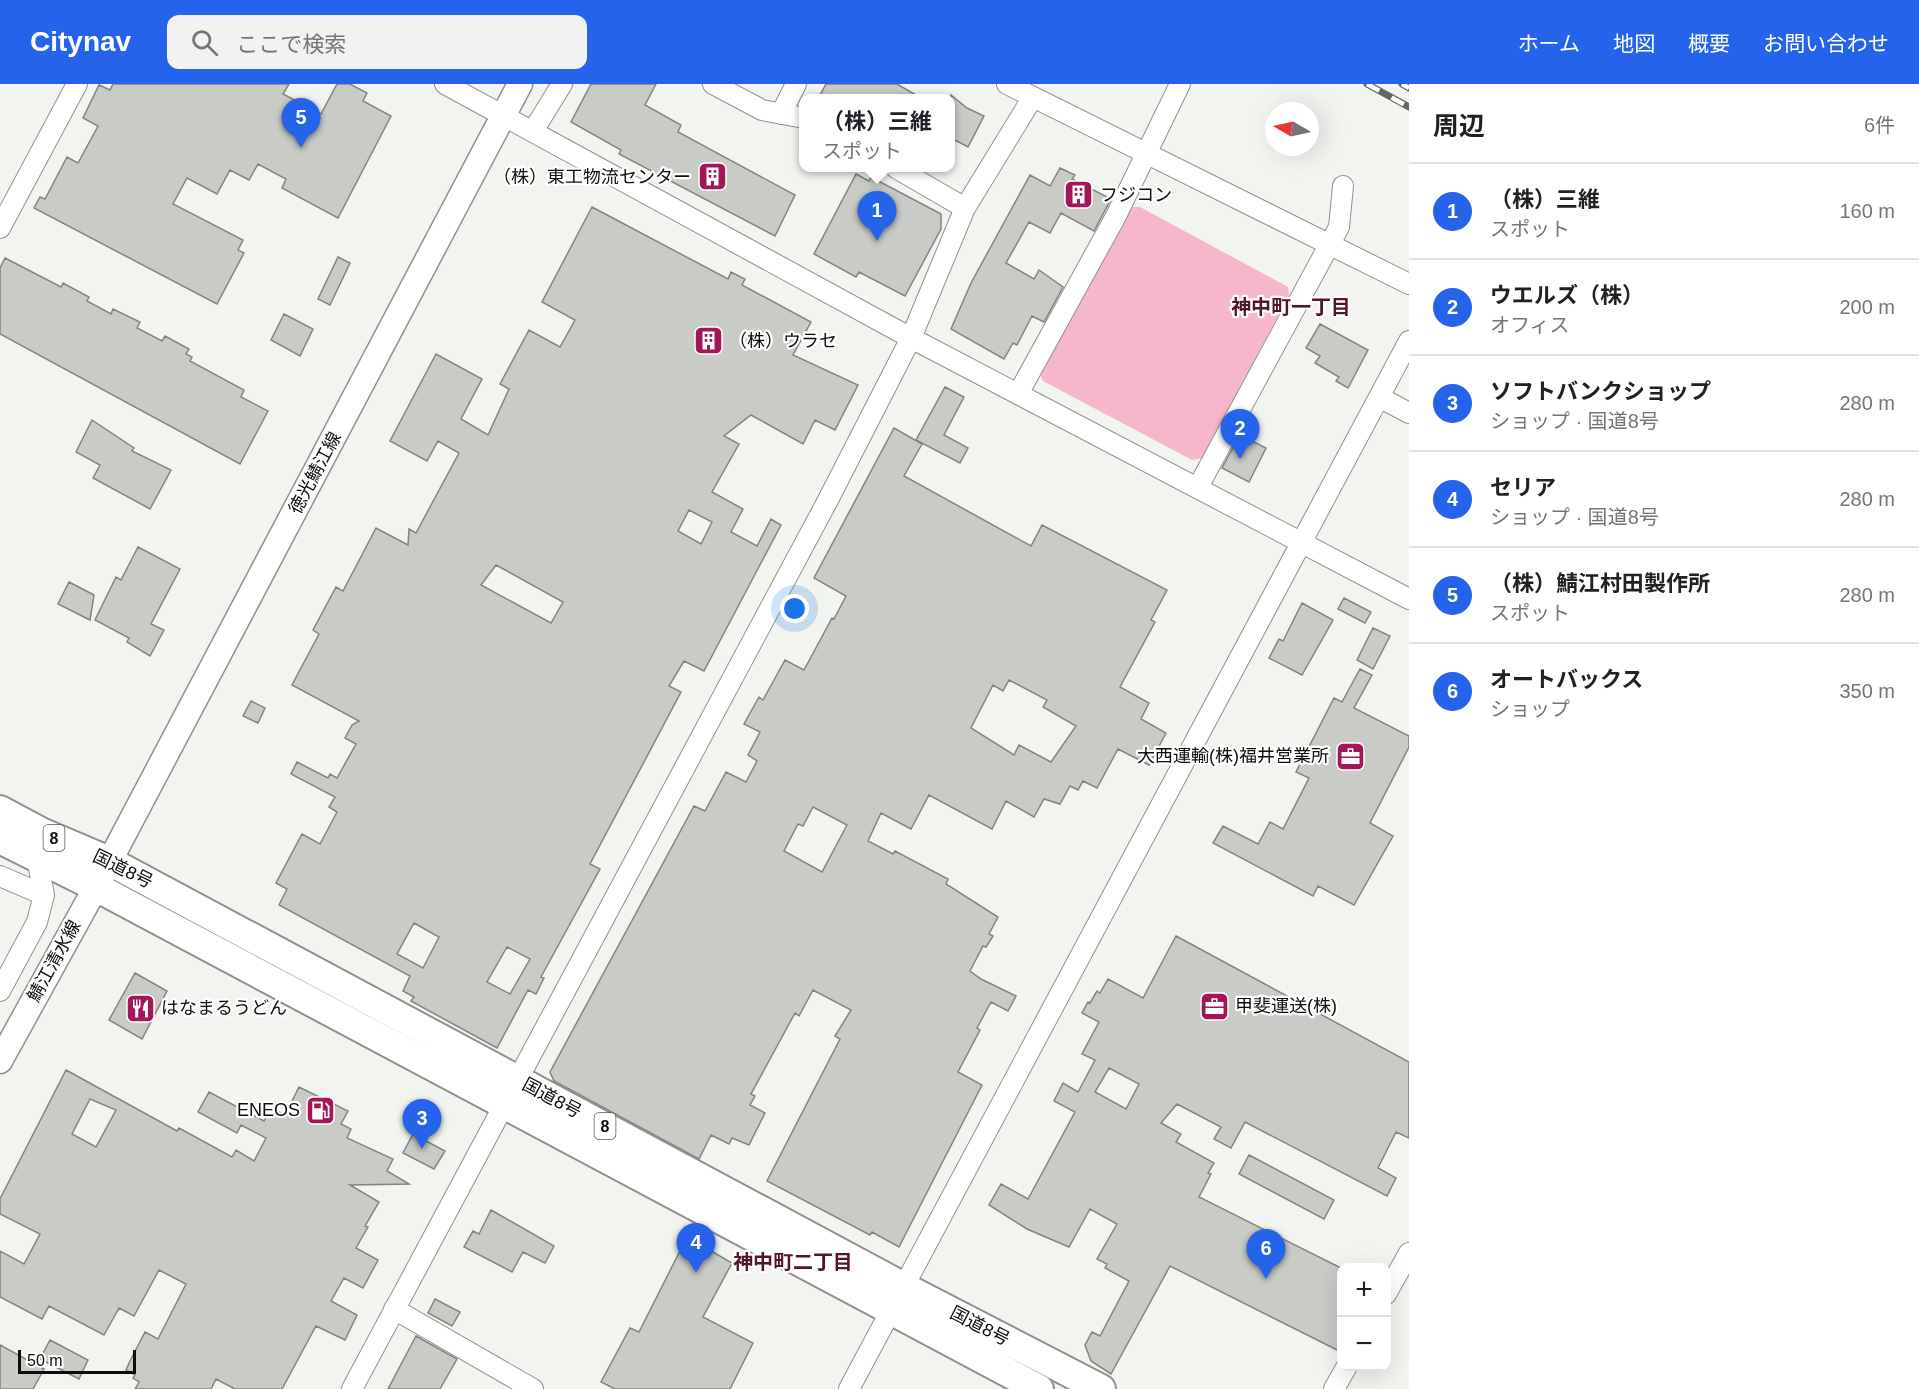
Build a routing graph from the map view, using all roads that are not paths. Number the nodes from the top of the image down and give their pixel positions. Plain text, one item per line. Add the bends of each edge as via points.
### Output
1 (77, 84) edge
2 (445, 84) edge
3 (520, 84) edge
4 (562, 84) edge
5 (712, 84) edge
6 (796, 84) edge
7 (1007, 84) edge
8 (1180, 84) edge
9 (1033, 97) junction
10 (503, 114) junction
11 (781, 114) junction
12 (799, 117) edge
13 (533, 131) junction
14 (1147, 153) junction
15 (903, 172) edge
16 (1343, 186) dead end
17 (966, 208) junction
18 (0, 228) edge
19 (1328, 245) junction
20 (1409, 284) edge
21 (911, 338) junction
22 (1409, 341) edge
23 (1018, 393) junction
24 (1378, 397) junction
25 (1409, 413) edge
26 (1198, 487) junction
27 (1300, 541) junction
28 (1409, 599) edge
29 (0, 810) edge
30 (0, 839) edge
31 (37, 857) junction
32 (109, 861) junction
33 (0, 876) edge
34 (96, 887) junction
35 (44, 894) junction
36 (5, 968) edge
37 (0, 991) edge
38 (0, 1061) edge
39 (518, 1080) junction
40 (505, 1105) junction
41 (1409, 1253) edge
42 (1391, 1285) edge
43 (902, 1286) junction
44 (394, 1309) junction
45 (889, 1311) junction
46 (1344, 1371) edge
47 (352, 1389) edge
48 (533, 1389) edge
49 (849, 1389) edge
50 (1039, 1389) edge
51 (1101, 1389) edge
52 (1334, 1389) edge

1 - 18 street
2 - 10 street
3 - 10 main road, 徳光鯖江線
4 - 13 street
5 - 11 street via 762,110
6 - 11 street
7 - 9 street
8 - 14 street
9 - 14 street
9 - 17 street
10 - 13 street
10 - 32 main road, 徳光鯖江線
11 - 12 street
13 - 21 street
14 - 19 street
14 - 23 street
15 - 17 street
16 - 19 street via 1339,227
17 - 21 street
19 - 20 street
19 - 26 street
21 - 23 street
21 - 39 street
22 - 24 street
23 - 26 street
24 - 25 street
24 - 27 street
26 - 27 street
27 - 28 street
27 - 43 street
29 - 32 highway, 国道8号 / 8
30 - 31 highway, 国道8号 / 8
31 - 34 highway, 国道8号 / 8
31 - 35 street
32 - 34 main road, 鯖江清水線
32 - 39 highway, 国道8号 / 8
33 - 35 street
34 - 38 main road, 鯖江清水線
34 - 40 highway, 国道8号 / 8
35 - 36 street via 37,922
36 - 37 street
39 - 40 street
39 - 43 highway, 国道8号 / 8
40 - 44 street
40 - 45 highway, 国道8号 / 8
41 - 42 street
43 - 45 street
43 - 51 highway, 国道8号 / 8
44 - 47 street
44 - 48 street
45 - 49 street
45 - 50 highway, 国道8号 / 8
46 - 52 street

